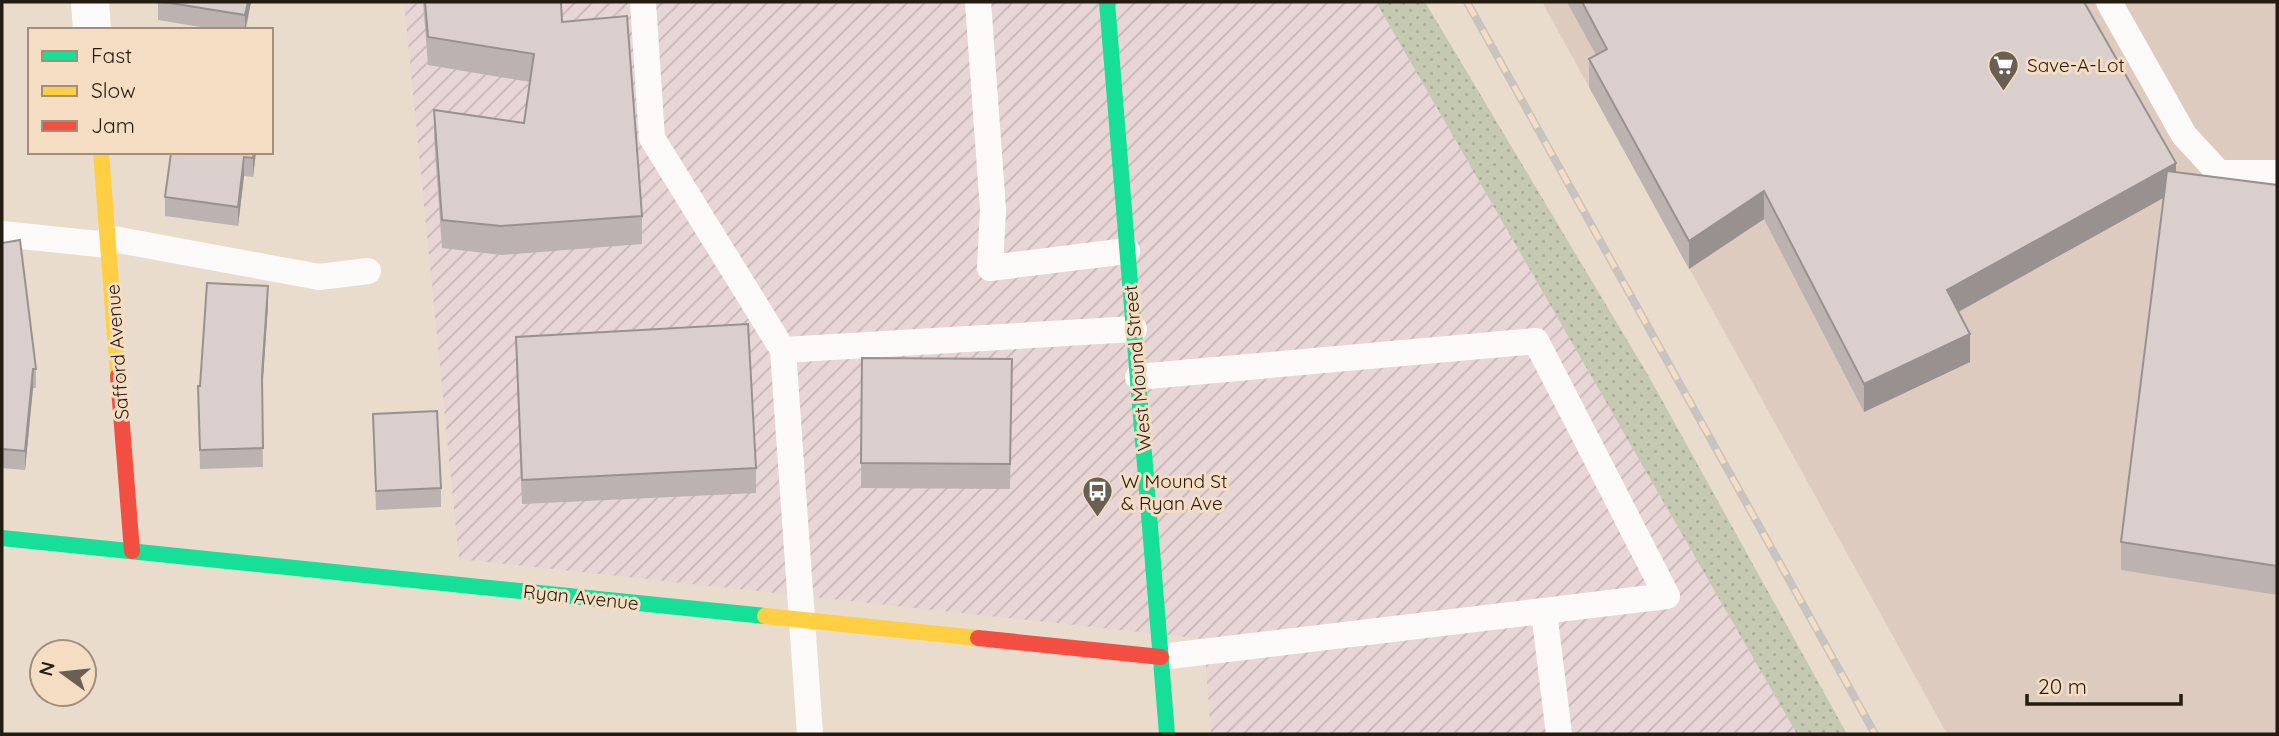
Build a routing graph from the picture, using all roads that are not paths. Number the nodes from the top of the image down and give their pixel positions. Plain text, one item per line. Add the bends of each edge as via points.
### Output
1 (90, 2) edge
2 (643, 2) edge
3 (978, 2) edge
4 (1107, 2) edge
5 (2109, 2) edge
6 (92, 28) edge
7 (101, 154) edge
8 (2277, 173) edge
9 (2, 234) edge
10 (108, 242) junction
11 (1128, 251) junction
12 (368, 271) dead end
13 (1134, 329) junction
14 (783, 350) junction
15 (1138, 377) junction
16 (2, 538) edge
17 (132, 551) junction
18 (1544, 612) junction
19 (803, 620) junction
20 (1161, 657) junction
21 (810, 734) edge
22 (1167, 734) edge
23 (1559, 734) edge

1 - 6 street
2 - 14 lane via 652,138
3 - 11 lane via 993,210 990,268
4 - 11 street, West Mound Street
5 - 8 lane via 2184,135 2219,173
7 - 10 street, Safford Avenue
9 - 10 lane
10 - 12 lane via 319,277
10 - 17 street, Safford Avenue
11 - 13 street, West Mound Street
13 - 14 lane
13 - 15 street, West Mound Street
14 - 19 lane
15 - 18 lane via 1536,341 1667,596
15 - 20 street, West Mound Street
16 - 17 street, Ryan Avenue
17 - 19 street, Ryan Avenue
18 - 20 lane
18 - 23 lane
19 - 20 street, Ryan Avenue
19 - 21 lane
20 - 22 street, West Mound Street

